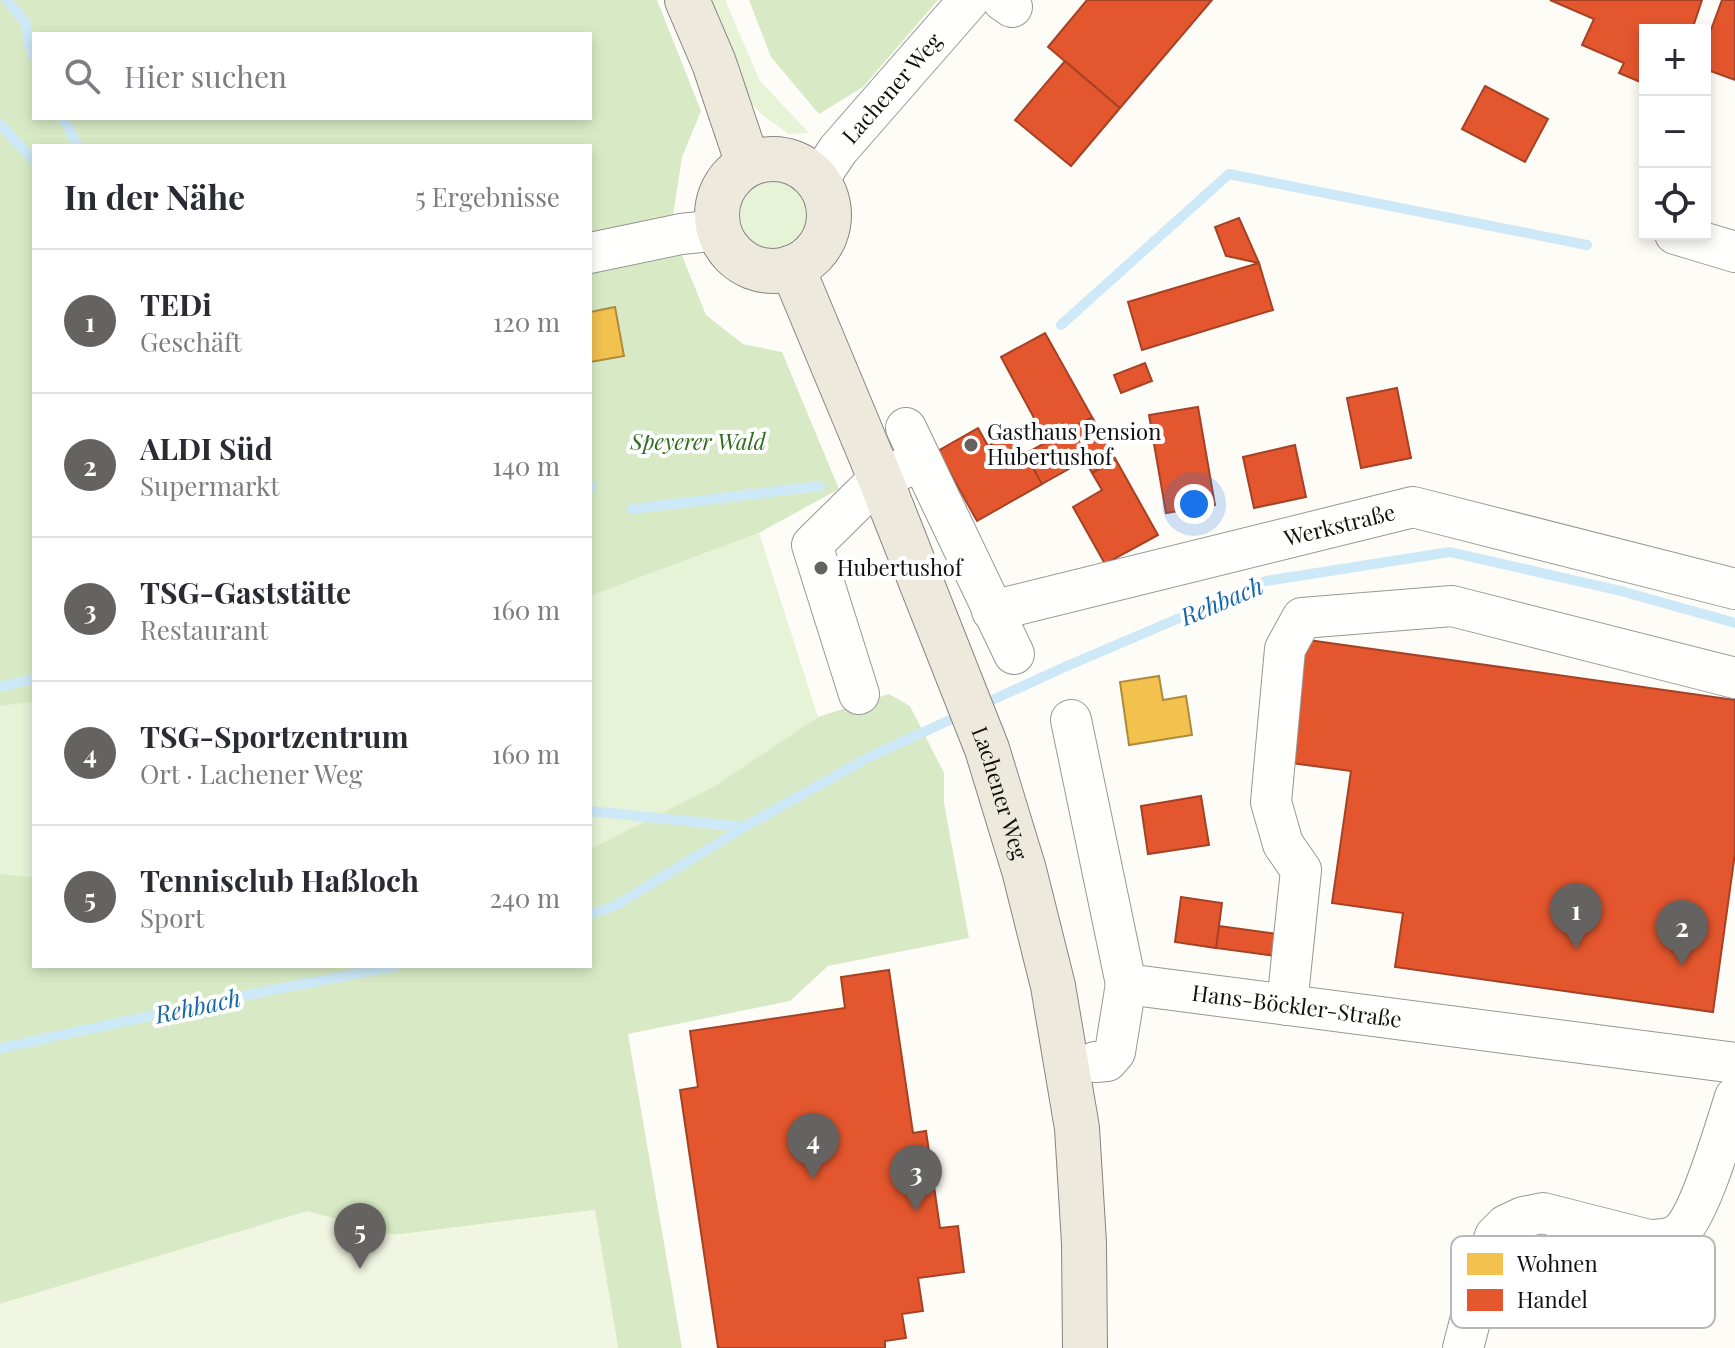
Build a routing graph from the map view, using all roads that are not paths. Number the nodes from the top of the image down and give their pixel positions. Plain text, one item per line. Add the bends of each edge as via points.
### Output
1 (687, 0) edge
2 (969, 0) edge
3 (748, 164) junction
4 (818, 180) junction
5 (719, 230) junction
6 (1695, 240) edge
7 (1735, 252) edge
8 (592, 253) edge
9 (792, 267) junction
10 (863, 481) junction
11 (1735, 589) edge
12 (992, 611) junction
13 (1014, 654) dead end
14 (1735, 678) edge
15 (859, 694) dead end
16 (1071, 720) dead end
17 (1126, 984) junction
18 (1287, 1005) junction
19 (1095, 1062) dead end
20 (1735, 1063) edge
21 (1735, 1097) edge
22 (1495, 1236) edge
23 (1633, 1236) edge
24 (1673, 1236) edge
25 (1468, 1328) edge
26 (1085, 1348) edge
27 (1463, 1348) edge

1 - 3 main road
2 - 4 street, Lachener Weg
3 - 4 main road via 785,160
3 - 5 main road via 721,192
4 - 9 main road via 829,212 827,230 819,246
5 - 8 street
5 - 9 main road via 734,255 747,264 776,271
6 - 7 street
9 - 10 main road, Lachener Weg
10 - 12 street via 914,445
10 - 15 street via 812,545
10 - 26 main road, Lachener Weg via 958,675 1024,870 1053,986 1077,1128
11 - 12 street, Werkstraße via 1413,507
12 - 13 street
14 - 18 street via 1452,606 1302,618 1285,649 1271,802 1283,844 1301,870
16 - 17 street
17 - 18 street, Hans-Böckler-Straße
17 - 19 street via 1115,1052 1107,1061
18 - 20 street, Hans-Böckler-Straße
21 - 24 street via 1695,1213
22 - 23 street via 1506,1225 1543,1213
25 - 27 street

